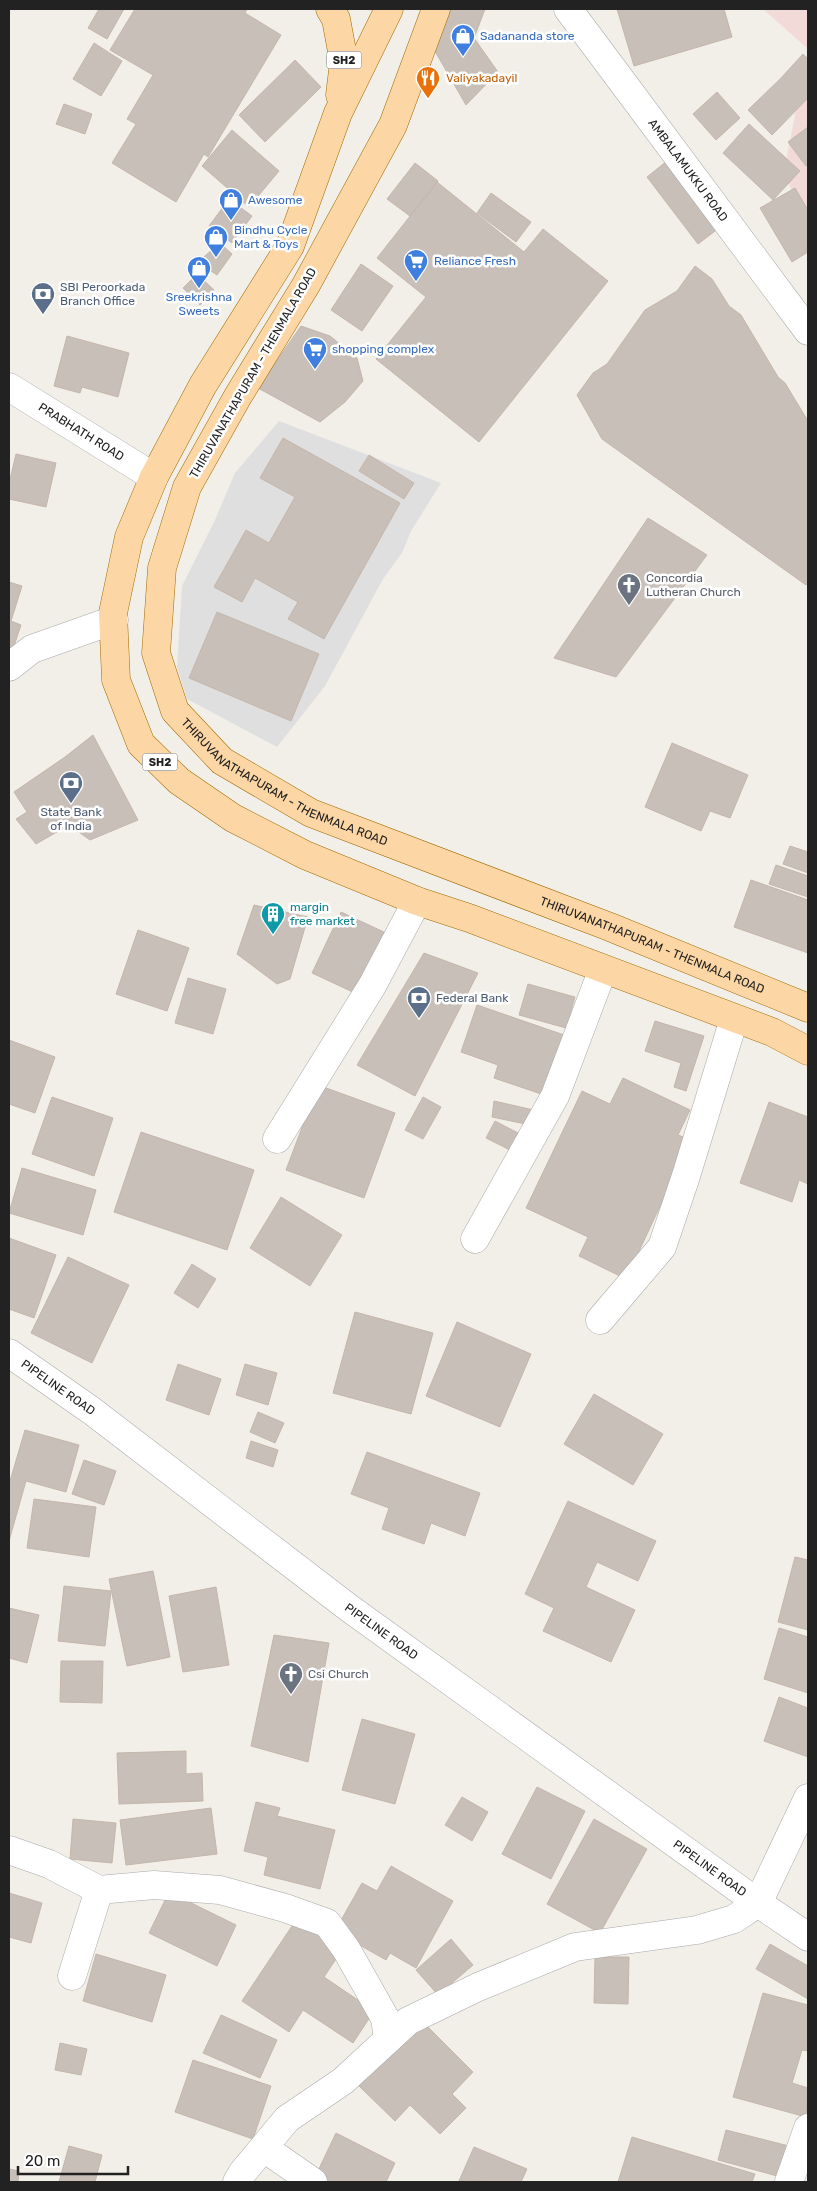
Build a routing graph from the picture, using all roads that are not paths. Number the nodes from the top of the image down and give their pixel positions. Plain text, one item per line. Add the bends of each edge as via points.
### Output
1 (330, 9) edge
2 (389, 9) edge
3 (436, 9) edge
4 (568, 9) edge
5 (338, 114) junction
6 (808, 331) edge
7 (202, 385) junction
8 (9, 387) edge
9 (238, 396) junction
10 (154, 476) junction
11 (114, 620) junction
12 (9, 667) edge
13 (484, 878) junction
14 (417, 901) junction
15 (469, 918) junction
16 (604, 969) junction
17 (808, 1008) edge
18 (734, 1019) junction
19 (808, 1050) edge
20 (277, 1139) dead end
21 (475, 1240) dead end
22 (600, 1320) dead end
23 (9, 1353) edge
24 (808, 1798) edge
25 (9, 1850) edge
26 (99, 1890) junction
27 (758, 1903) junction
28 (808, 1937) edge
29 (72, 1976) dead end
30 (388, 2040) junction
31 (808, 2128) edge
32 (264, 2148) junction
33 (237, 2182) edge
34 (314, 2182) edge
35 (789, 2182) edge

1 - 5 main road, SH2 via 336,19 344,62
2 - 5 main road
3 - 9 main road, THIRUVANATHAPURAM - THENMALA ROAD via 393,125 306,285
4 - 6 street, AMBALAMUKKU ROAD
5 - 7 main road, SH2 via 290,246
7 - 9 main road
7 - 10 main road, SH2
8 - 10 street, PRABHATH ROAD
9 - 13 main road, THIRUVANATHAPURAM - THENMALA ROAD via 187,487 162,568 156,653 175,711 222,761 311,812
10 - 11 main road, SH2 via 129,537
11 - 12 street via 32,649
11 - 14 main road, SH2 via 116,680 141,744 179,781 233,818 305,855
13 - 15 main road
13 - 17 main road, THIRUVANATHAPURAM - THENMALA ROAD
14 - 15 main road, SH2
14 - 20 street via 372,986
15 - 16 main road, SH2
16 - 18 main road, SH2
16 - 21 street via 555,1096
18 - 19 main road, SH2 via 772,1032
18 - 22 street via 662,1247
23 - 27 street, PIPELINE ROAD via 92,1411 349,1608
24 - 27 street
25 - 26 street via 49,1864
26 - 29 street
26 - 30 street via 154,1885 220,1890 326,1923 346,1949 384,2018
27 - 28 street, PIPELINE ROAD
27 - 30 street via 734,1919 697,1930 575,1947 416,2017
30 - 32 street via 343,2081 287,2119
31 - 35 street
32 - 33 street
32 - 34 street

